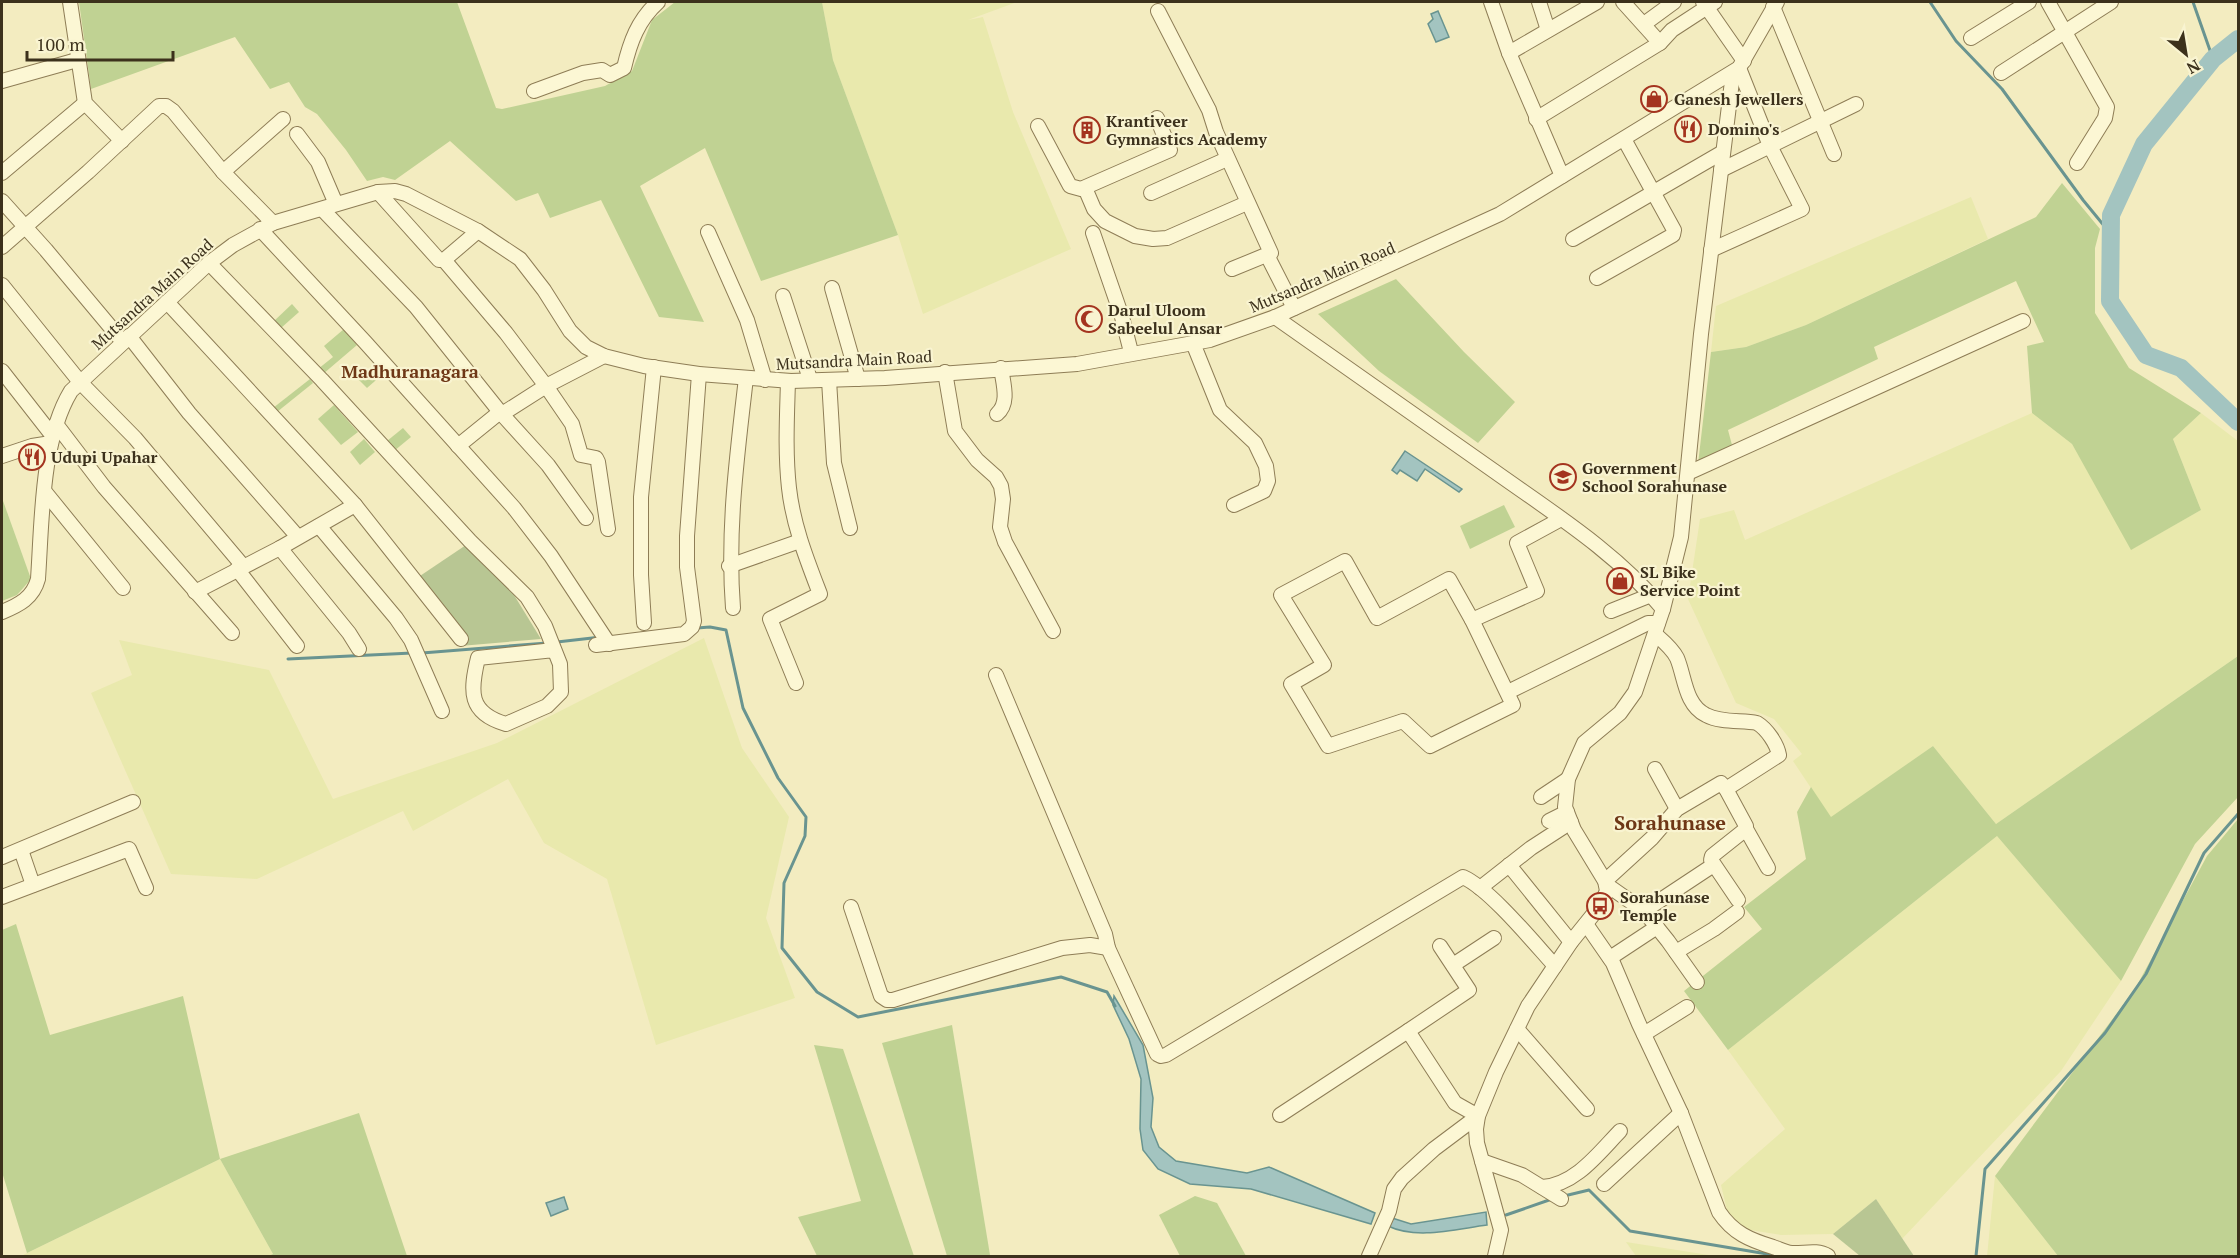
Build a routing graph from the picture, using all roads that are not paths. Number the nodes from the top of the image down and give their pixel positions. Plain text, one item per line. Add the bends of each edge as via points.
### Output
1 (69, 2) edge
2 (658, 2) edge
3 (1491, 2) edge
4 (1539, 2) edge
5 (1597, 2) edge
6 (1623, 2) edge
7 (1674, 2) edge
8 (2028, 2) edge
9 (2048, 2) edge
10 (2111, 2) edge
11 (1709, 3) edge
12 (1775, 4) edge
13 (1158, 11) dead end
14 (1644, 24) junction
15 (1548, 30) junction
16 (2065, 31) junction
17 (1971, 38) dead end
18 (1660, 43) junction
19 (1509, 53) junction
20 (77, 60) junction
21 (1739, 67) junction
22 (2001, 73) dead end
23 (2, 81) edge
24 (534, 91) dead end
25 (85, 103) junction
26 (1856, 104) dead end
27 (1157, 118) dead end
28 (1536, 118) junction
29 (283, 119) dead end
30 (1820, 121) junction
31 (1038, 126) dead end
32 (297, 134) dead end
33 (1624, 139) junction
34 (122, 141) junction
35 (1770, 146) junction
36 (1723, 152) junction
37 (1834, 154) dead end
38 (1227, 159) junction
39 (2077, 163) dead end
40 (1721, 170) junction
41 (223, 172) junction
42 (2, 173) edge
43 (1562, 176) junction
44 (1085, 188) junction
45 (378, 192) junction
46 (1653, 192) junction
47 (1151, 193) dead end
48 (2, 201) edge
49 (1247, 203) junction
50 (336, 204) junction
51 (322, 209) junction
52 (273, 223) junction
53 (24, 227) junction
54 (260, 229) junction
55 (478, 231) junction
56 (708, 232) dead end
57 (1092, 233) dead end
58 (1573, 239) dead end
59 (2, 247) edge
60 (1711, 250) junction
61 (1267, 255) junction
62 (444, 260) junction
63 (209, 263) junction
64 (1232, 269) dead end
65 (1597, 278) dead end
66 (2, 285) edge
67 (831, 288) dead end
68 (783, 296) dead end
69 (167, 302) junction
70 (1294, 308) junction
71 (1275, 317) junction
72 (2023, 321) dead end
73 (126, 339) junction
74 (1193, 343) junction
75 (1131, 352) junction
76 (604, 357) junction
77 (654, 368) junction
78 (1001, 368) junction
79 (2, 371) edge
80 (945, 372) junction
81 (699, 374) junction
82 (746, 378) junction
83 (810, 379) junction
84 (858, 379) junction
85 (765, 380) junction
86 (829, 380) junction
87 (788, 381) junction
88 (80, 382) junction
89 (546, 386) junction
90 (501, 413) junction
91 (998, 414) dead end
92 (53, 434) junction
93 (458, 446) junction
94 (2, 456) edge
95 (1688, 473) junction
96 (45, 492) junction
97 (355, 505) junction
98 (1234, 506) dead end
99 (586, 518) dead end
100 (1561, 519) junction
101 (319, 526) junction
102 (850, 528) dead end
103 (608, 529) dead end
104 (298, 537) junction
105 (800, 541) junction
106 (280, 548) junction
107 (729, 566) junction
108 (240, 567) junction
109 (123, 588) dead end
110 (195, 592) junction
111 (1651, 595) junction
112 (733, 608) dead end
113 (1611, 611) dead end
114 (2, 612) edge
115 (1472, 620) junction
116 (1658, 622) junction
117 (644, 623) dead end
118 (1053, 631) dead end
119 (232, 633) dead end
120 (461, 639) dead end
121 (297, 646) dead end
122 (359, 649) dead end
123 (554, 650) junction
124 (996, 675) dead end
125 (796, 683) dead end
126 (1508, 692) junction
127 (442, 711) dead end
128 (1655, 769) dead end
129 (1568, 779) junction
130 (1726, 789) junction
131 (1541, 797) dead end
132 (133, 801) dead end
133 (1677, 809) junction
134 (1569, 817) junction
135 (1549, 821) dead end
136 (1746, 829) junction
137 (21, 850) junction
138 (2, 857) edge
139 (1509, 865) junction
140 (1709, 868) dead end
141 (1768, 868) dead end
142 (1606, 883) junction
143 (33, 885) junction
144 (146, 888) dead end
145 (1480, 888) junction
146 (2, 897) edge
147 (851, 907) dead end
148 (1644, 911) junction
149 (1586, 924) junction
150 (1657, 927) junction
151 (1494, 938) dead end
152 (1571, 942) junction
153 (1440, 946) dead end
154 (1108, 948) junction
155 (1676, 952) junction
156 (1610, 958) junction
157 (1453, 965) junction
158 (1555, 966) junction
159 (1697, 982) dead end
160 (1687, 1007) dead end
161 (1517, 1029) junction
162 (1408, 1030) junction
163 (1644, 1034) junction
164 (1587, 1109) dead end
165 (1681, 1113) junction
166 (1280, 1114) dead end
167 (1478, 1116) junction
168 (1620, 1131) dead end
169 (1482, 1161) junction
170 (1604, 1185) dead end
171 (1496, 1256) edge
172 (1369, 1257) edge
173 (1828, 1257) edge

1 - 20 street
2 - 24 street via 637,27 624,68 610,75 602,70 582,74
3 - 19 street
4 - 15 street
5 - 15 street
6 - 14 street
7 - 14 street
8 - 17 street
9 - 16 street
10 - 16 street
11 - 18 street
11 - 21 street
12 - 21 street
12 - 30 street
13 - 38 street via 1209,110
14 - 18 street
15 - 19 street
16 - 22 street
16 - 39 street via 2107,107 2105,118
18 - 28 street
19 - 28 street
20 - 23 street
20 - 25 street
21 - 33 street, Mutsandra Main Road
21 - 35 street
21 - 36 street
25 - 34 street
25 - 42 street
26 - 30 street
27 - 44 street via 1170,150
28 - 43 street
29 - 41 street
30 - 35 street
30 - 37 street
31 - 44 street via 1071,186
32 - 50 street via 318,162
33 - 43 street, Mutsandra Main Road
33 - 46 street
34 - 41 street via 159,106 166,106
34 - 53 street
35 - 40 street
35 - 60 street via 1802,208
36 - 40 street
36 - 46 street
38 - 47 street
38 - 49 street
40 - 60 street
41 - 52 street
43 - 70 street, Mutsandra Main Road via 1500,214
44 - 49 street via 1094,209 1105,221 1135,236 1153,239 1167,238
45 - 50 street, Mutsandra Main Road
45 - 55 street, Mutsandra Main Road via 406,194
45 - 62 street via 439,260
46 - 58 street
46 - 65 street via 1672,225 1672,235
48 - 53 street
49 - 61 street via 1271,253
50 - 51 street, Mutsandra Main Road
51 - 52 street, Mutsandra Main Road
51 - 90 street via 416,307
52 - 54 street, Mutsandra Main Road
53 - 59 street
53 - 73 street
54 - 63 street, Mutsandra Main Road
54 - 93 street
55 - 62 street
55 - 76 street, Mutsandra Main Road via 520,259 570,331
56 - 85 street via 747,320
57 - 75 street
60 - 95 street
61 - 64 street
61 - 70 street
62 - 89 street
63 - 69 street, Mutsandra Main Road
63 - 123 street via 527,597
66 - 88 street
67 - 84 street
68 - 83 street
69 - 73 street, Mutsandra Main Road
69 - 97 street
70 - 71 street, Mutsandra Main Road
71 - 74 street, Mutsandra Main Road
71 - 100 street
72 - 95 street
73 - 88 street, Mutsandra Main Road
73 - 104 street
74 - 75 street, Mutsandra Main Road
74 - 98 street via 1220,410 1255,443 1266,466 1268,481 1264,491
75 - 78 street, Mutsandra Main Road via 1077,364
76 - 77 street, Mutsandra Main Road
76 - 89 street
77 - 81 street, Mutsandra Main Road
77 - 117 street via 641,497
78 - 80 street, Mutsandra Main Road
78 - 91 street via 1005,403
79 - 92 street
80 - 84 street, Mutsandra Main Road
80 - 118 street via 955,431 1001,486 1000,527 1005,542
81 - 82 street, Mutsandra Main Road
81 - 93 street via 687,536 693,621 684,634 602,645 551,556
82 - 85 street, Mutsandra Main Road
82 - 107 street
83 - 86 street, Mutsandra Main Road
83 - 87 street, Mutsandra Main Road
84 - 86 street, Mutsandra Main Road
85 - 87 street, Mutsandra Main Road
86 - 102 street via 834,463
87 - 105 street via 787,467
88 - 92 street, Mutsandra Main Road via 63,403
88 - 108 street via 135,438
89 - 90 street
89 - 103 street via 572,424 581,455 598,462
90 - 93 street
90 - 99 street via 548,465
92 - 94 street
92 - 96 street, Mutsandra Main Road
92 - 110 street
95 - 116 street via 1681,537
96 - 109 street
96 - 114 street, Mutsandra Main Road via 35,590 28,599
97 - 101 street
97 - 120 street
100 - 111 street via 1625,569
100 - 115 street via 1517,543 1537,591
101 - 104 street
101 - 127 street via 411,640
104 - 106 street
105 - 107 street
105 - 125 street via 820,594 771,619
106 - 108 street
106 - 122 street
107 - 112 street
108 - 110 street
108 - 121 street
110 - 119 street
111 - 113 street
111 - 116 street
115 - 126 street
115 - 126 street via 1449,579 1377,618 1345,561 1281,595 1324,665 1291,684 1328,746 1403,721 1430,746 1513,705
116 - 126 street via 1648,623
116 - 129 street via 1643,673 1629,702 1584,743
116 - 130 street via 1676,657 1686,689 1699,709 1706,716 1757,723 1777,747 1779,755
123 - 123 street via 560,664 561,692 546,706 506,724 492,720 477,706 471,685 478,658
124 - 154 street
128 - 133 street
129 - 131 street
129 - 134 street via 1565,807
130 - 133 street via 1723,784 1716,784
130 - 136 street
132 - 137 street
133 - 142 street
134 - 135 street
134 - 139 street
134 - 142 street
136 - 141 street
136 - 155 street via 1711,858 1737,906 1714,929
137 - 138 street
137 - 143 street
139 - 145 street
139 - 152 street
140 - 148 street
142 - 148 street
142 - 149 street via 1600,906
143 - 144 street via 129,849
143 - 146 street
145 - 154 street via 1463,877 1456,880 1161,1056
145 - 158 street
147 - 154 street via 881,996 886,1000 1062,948
148 - 150 street
149 - 152 street
149 - 156 street
150 - 155 street
150 - 156 street
151 - 157 street
152 - 158 street
153 - 157 street
155 - 159 street
156 - 163 street
157 - 162 street via 1469,990
158 - 161 street
160 - 163 street
161 - 164 street
161 - 167 street
162 - 166 street
162 - 167 street via 1455,1103
163 - 165 street
165 - 170 street
165 - 173 street via 1727,1224 1751,1241 1790,1253 1820,1252
167 - 169 street via 1476,1129
167 - 172 street via 1402,1178 1394,1189
168 - 169 street via 1552,1193 1522,1175
169 - 171 street via 1501,1230

